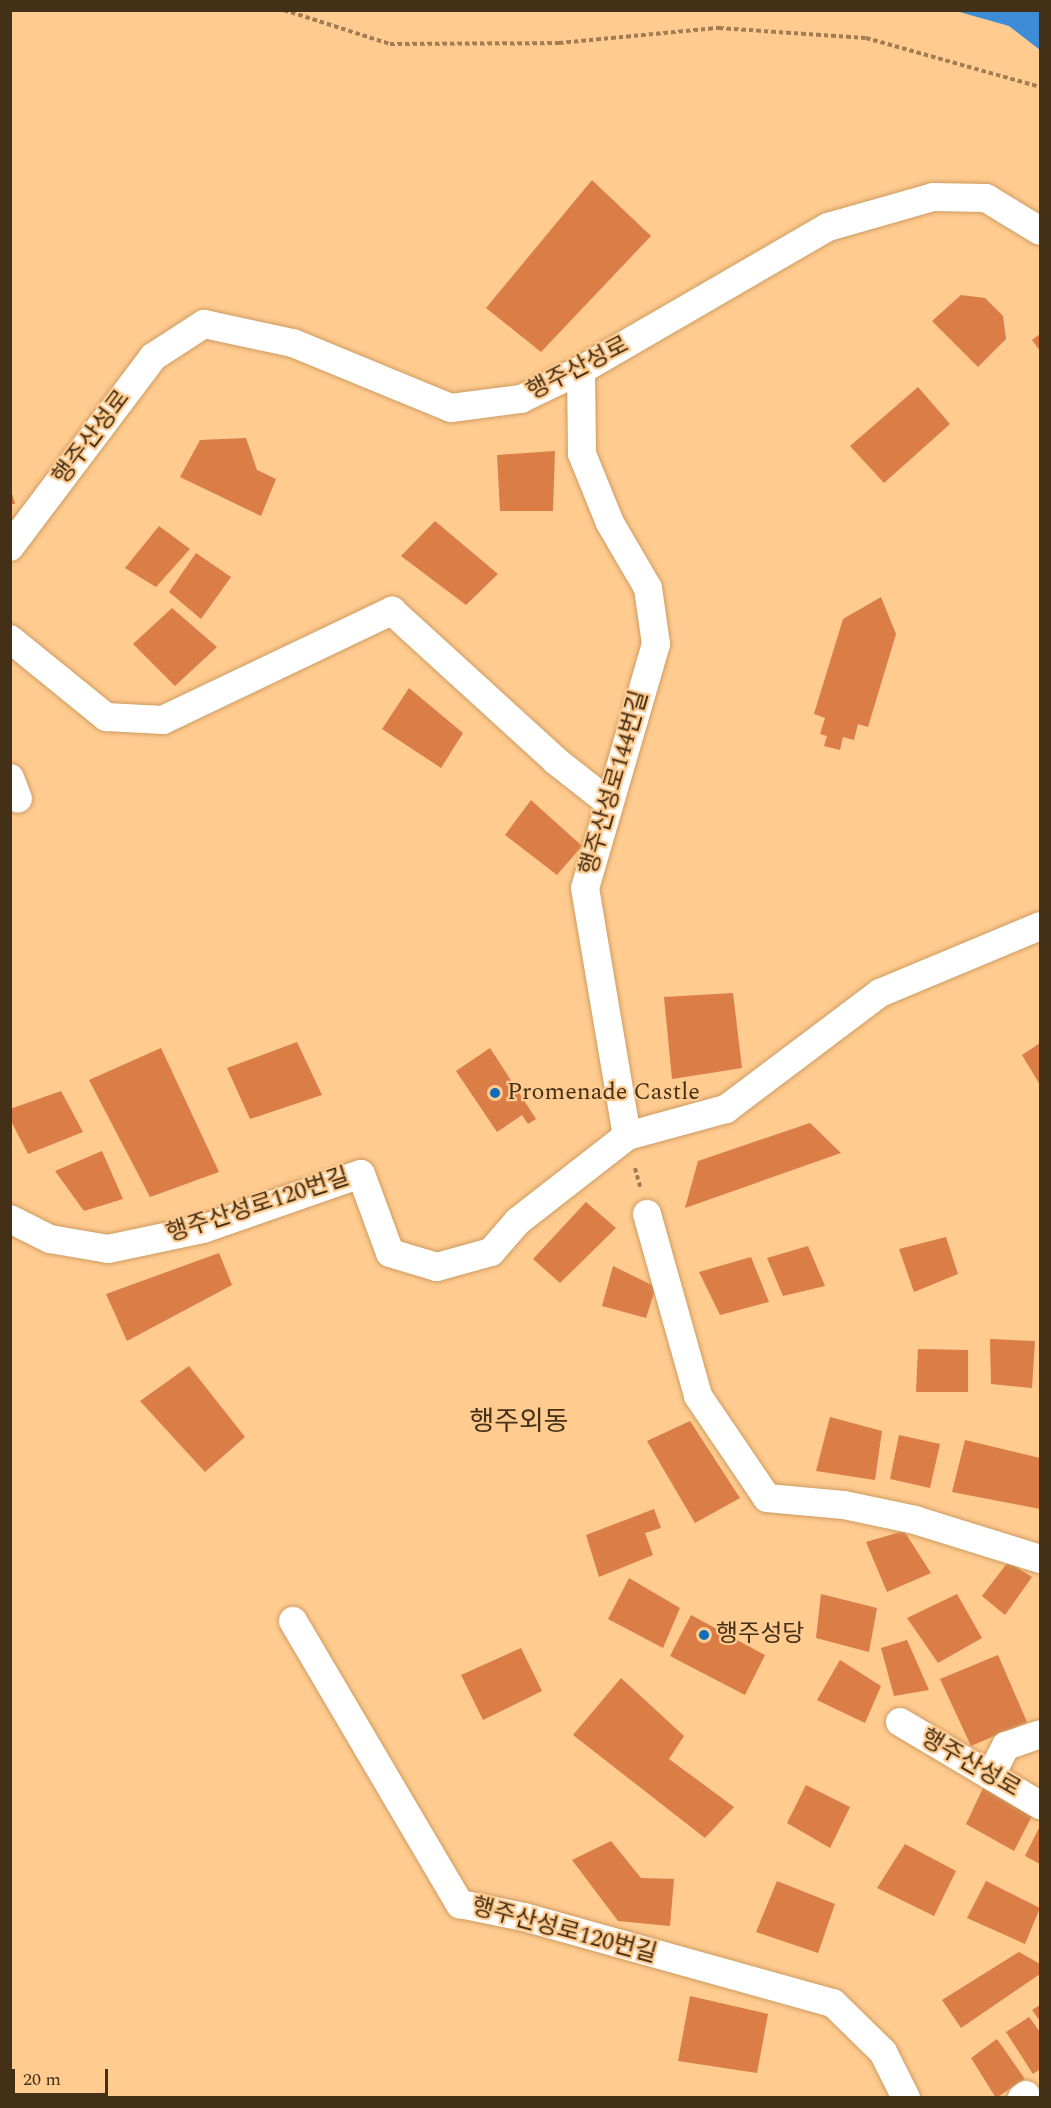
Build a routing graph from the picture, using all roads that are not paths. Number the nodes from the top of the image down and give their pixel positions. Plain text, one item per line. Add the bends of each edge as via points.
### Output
1 (1041, 231) edge
2 (581, 370) junction
3 (10, 547) edge
4 (10, 639) edge
5 (607, 801) junction
6 (1041, 926) edge
7 (627, 1136) junction
8 (647, 1214) road end
9 (10, 1219) edge
10 (1041, 1559) edge
11 (293, 1621) dead end
12 (900, 1722) dead end
13 (1041, 1734) edge
14 (991, 1775) junction
15 (1041, 1805) edge
16 (906, 2097) edge

1 - 2 street, 행주산성로 via 986,198 933,197 828,227
2 - 3 street, 행주산성로 via 521,399 451,408 293,343 204,324 153,357
2 - 5 street, 행주산성로144번길 via 582,454 610,523 648,588 656,644
4 - 5 street via 106,717 163,720 392,611 556,761
5 - 7 street, 행주산성로144번길 via 585,888
6 - 7 street via 880,993 726,1109
7 - 9 street, 행주산성로120번길 via 518,1221 491,1252 437,1267 390,1253 361,1174 203,1229 108,1249 50,1239
8 - 10 street via 698,1396 768,1498 844,1505 915,1520
11 - 16 street, 행주산성로120번길 via 460,1904 524,1917 833,2003 884,2052
12 - 14 street, 행주산성로
13 - 14 street via 1006,1746
14 - 15 street, 행주산성로

